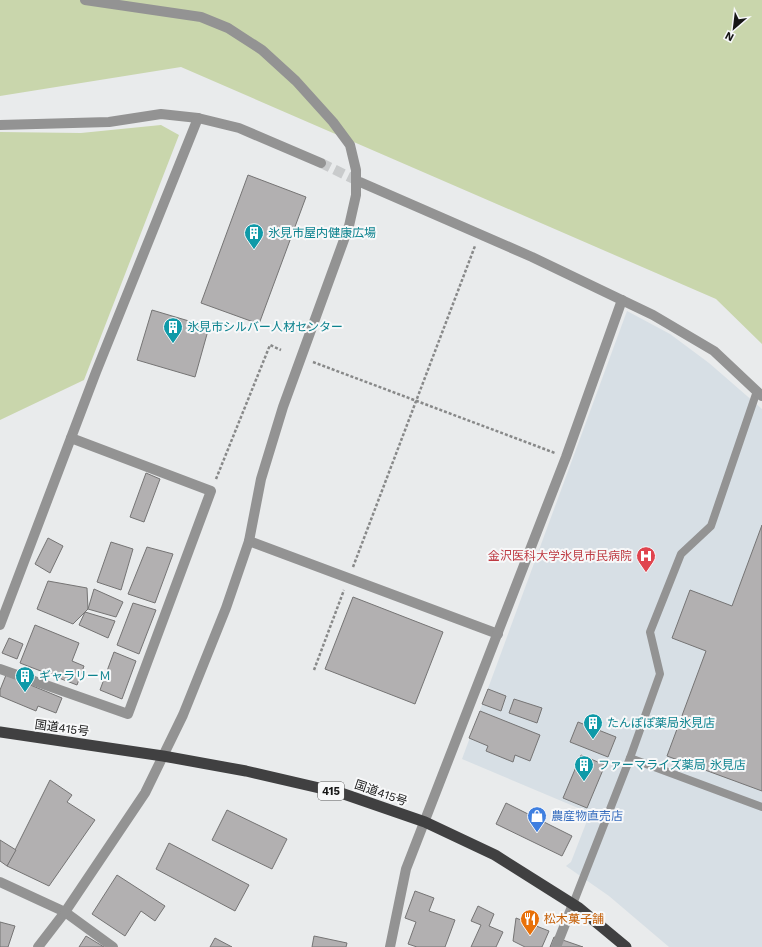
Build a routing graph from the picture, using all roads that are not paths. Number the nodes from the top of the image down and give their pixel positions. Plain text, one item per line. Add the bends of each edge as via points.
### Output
1 (85, 0) edge
2 (198, 118) junction
3 (0, 125) edge
4 (322, 162) tunnel mouth
5 (360, 182) tunnel mouth
6 (622, 300) junction
7 (759, 394) edge
8 (71, 438) junction
9 (248, 541) junction
10 (0, 625) edge
11 (498, 634) junction
12 (0, 669) edge
13 (0, 732) edge
14 (163, 756) junction
15 (630, 758) junction
16 (762, 807) edge
17 (425, 822) junction
18 (0, 882) edge
19 (573, 904) junction
20 (65, 912) junction
21 (38, 947) edge
22 (113, 947) edge
23 (390, 947) edge
24 (556, 947) edge
25 (626, 947) edge

1 - 9 street via 201,17 228,28 262,50 290,76 333,122 350,146 356,170 356,195 349,226 283,406 260,479
2 - 3 street via 161,114 109,122
2 - 4 street via 238,128
2 - 8 street
5 - 6 street
6 - 7 street via 714,351
6 - 11 street via 566,458
7 - 15 lane via 711,526 681,554 650,632 660,674
8 - 10 street
8 - 12 street via 211,491 128,714
9 - 11 street
9 - 14 street via 224,616 184,715
11 - 17 street
13 - 14 highway, 国道415号 / 415
14 - 17 highway, 国道415号 / 415 via 246,771 342,793
14 - 20 street via 145,793
15 - 16 lane
15 - 19 lane
17 - 19 highway, 国道415号 / 415 via 495,855
17 - 23 street via 406,869
18 - 20 street
19 - 24 street
19 - 25 highway, 国道415号 / 415
20 - 21 street
20 - 22 street

